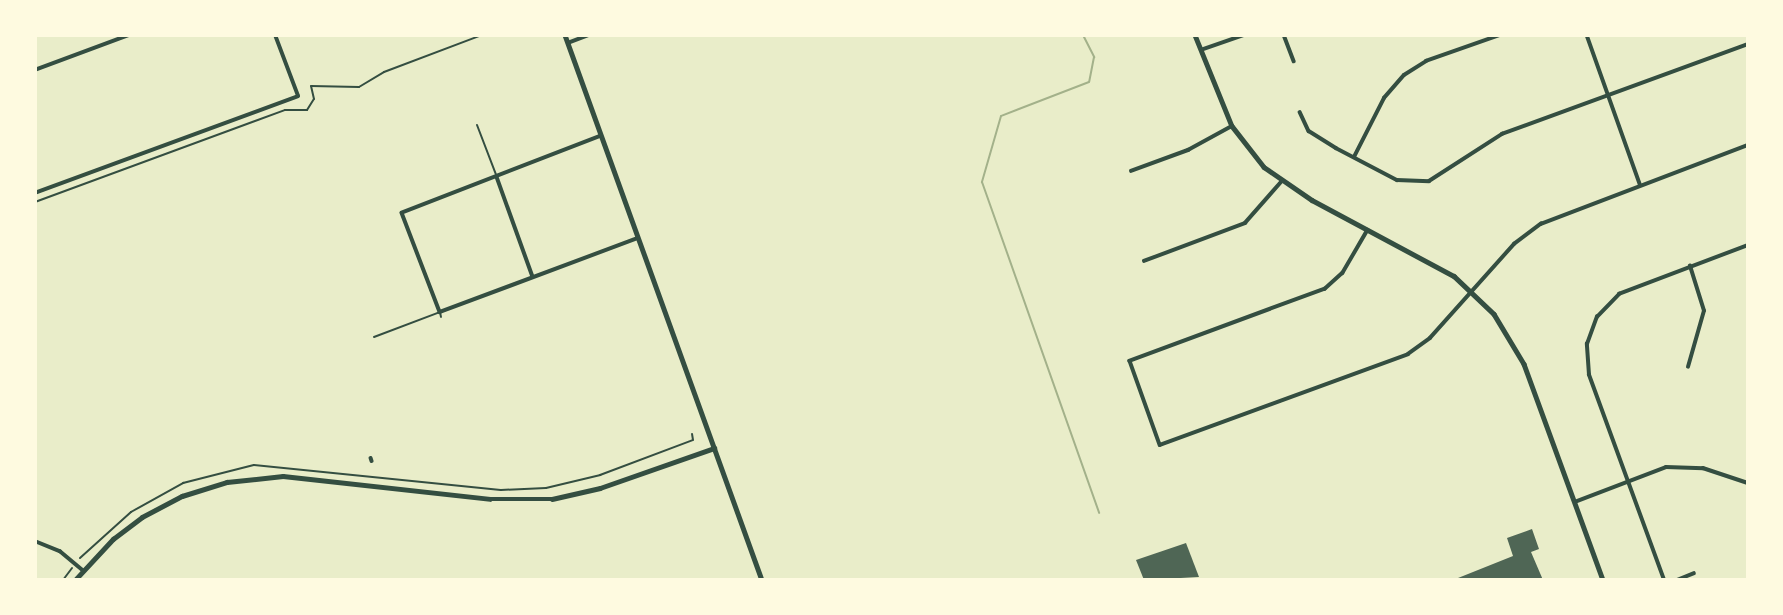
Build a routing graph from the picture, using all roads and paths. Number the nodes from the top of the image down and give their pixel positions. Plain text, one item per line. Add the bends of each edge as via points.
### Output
1 (130, 35) edge
2 (275, 35) edge
3 (482, 35) edge
4 (565, 35) edge
5 (589, 35) edge
6 (1195, 35) edge
7 (1244, 35) edge
8 (1284, 35) edge
9 (1500, 35) edge
10 (1587, 35) edge
11 (568, 43) junction
12 (1748, 44) edge
13 (1201, 50) junction
14 (1294, 61) dead end
15 (35, 70) edge
16 (1609, 96) junction
17 (1300, 111) dead end
18 (477, 125) dead end
19 (1232, 126) junction
20 (601, 136) junction
21 (1748, 145) edge
22 (1354, 157) junction
23 (1130, 171) dead end
24 (497, 177) junction
25 (1282, 182) junction
26 (1640, 184) junction
27 (35, 193) edge
28 (35, 202) edge
29 (1368, 230) junction
30 (638, 238) junction
31 (1748, 245) edge
32 (1144, 261) dead end
33 (1690, 266) junction
34 (533, 278) junction
35 (1473, 291) junction
36 (440, 315) junction
37 (374, 337) dead end
38 (1688, 367) dead end
39 (714, 447) junction
40 (1628, 480) junction
41 (1748, 482) edge
42 (1575, 502) junction
43 (35, 541) edge
44 (83, 570) junction
45 (1694, 573) dead end
46 (75, 580) edge
47 (762, 580) edge
48 (1603, 580) edge
49 (1664, 580) edge
50 (1677, 580) edge

1 - 15 street
2 - 27 street via 298,96
3 - 28 path via 384,72 359,87 312,86 314,99 307,110 285,110
4 - 11 street
5 - 11 street
6 - 13 street
7 - 13 street
8 - 14 street
9 - 22 street via 1426,61 1404,75 1384,98
10 - 16 street
11 - 20 street
12 - 16 street
13 - 19 street
16 - 22 street via 1502,134 1429,181 1397,180
16 - 26 street
17 - 22 street via 1309,131
18 - 24 lane
19 - 23 street via 1188,150
19 - 25 street
20 - 24 street
20 - 30 street
21 - 26 street
24 - 34 street
24 - 36 street via 402,213
25 - 29 street
25 - 32 street via 1245,223
26 - 35 street via 1541,224 1514,244
29 - 35 street via 1432,262
29 - 35 street via 1343,274 1325,289 1130,362 1160,445 1408,354 1430,338
30 - 34 street
30 - 39 street
31 - 33 street
33 - 38 street via 1704,312
33 - 40 street via 1619,293 1597,317 1589,336 1589,374
34 - 36 street
35 - 42 street via 1515,345
36 - 37 lane
39 - 44 street via 600,488 552,499 490,499 283,476 228,482 182,496 142,517
39 - 47 street
40 - 41 street via 1676,466 1703,468
40 - 42 street
40 - 49 street
42 - 48 street
43 - 44 street via 60,551
44 - 46 street
45 - 50 street

